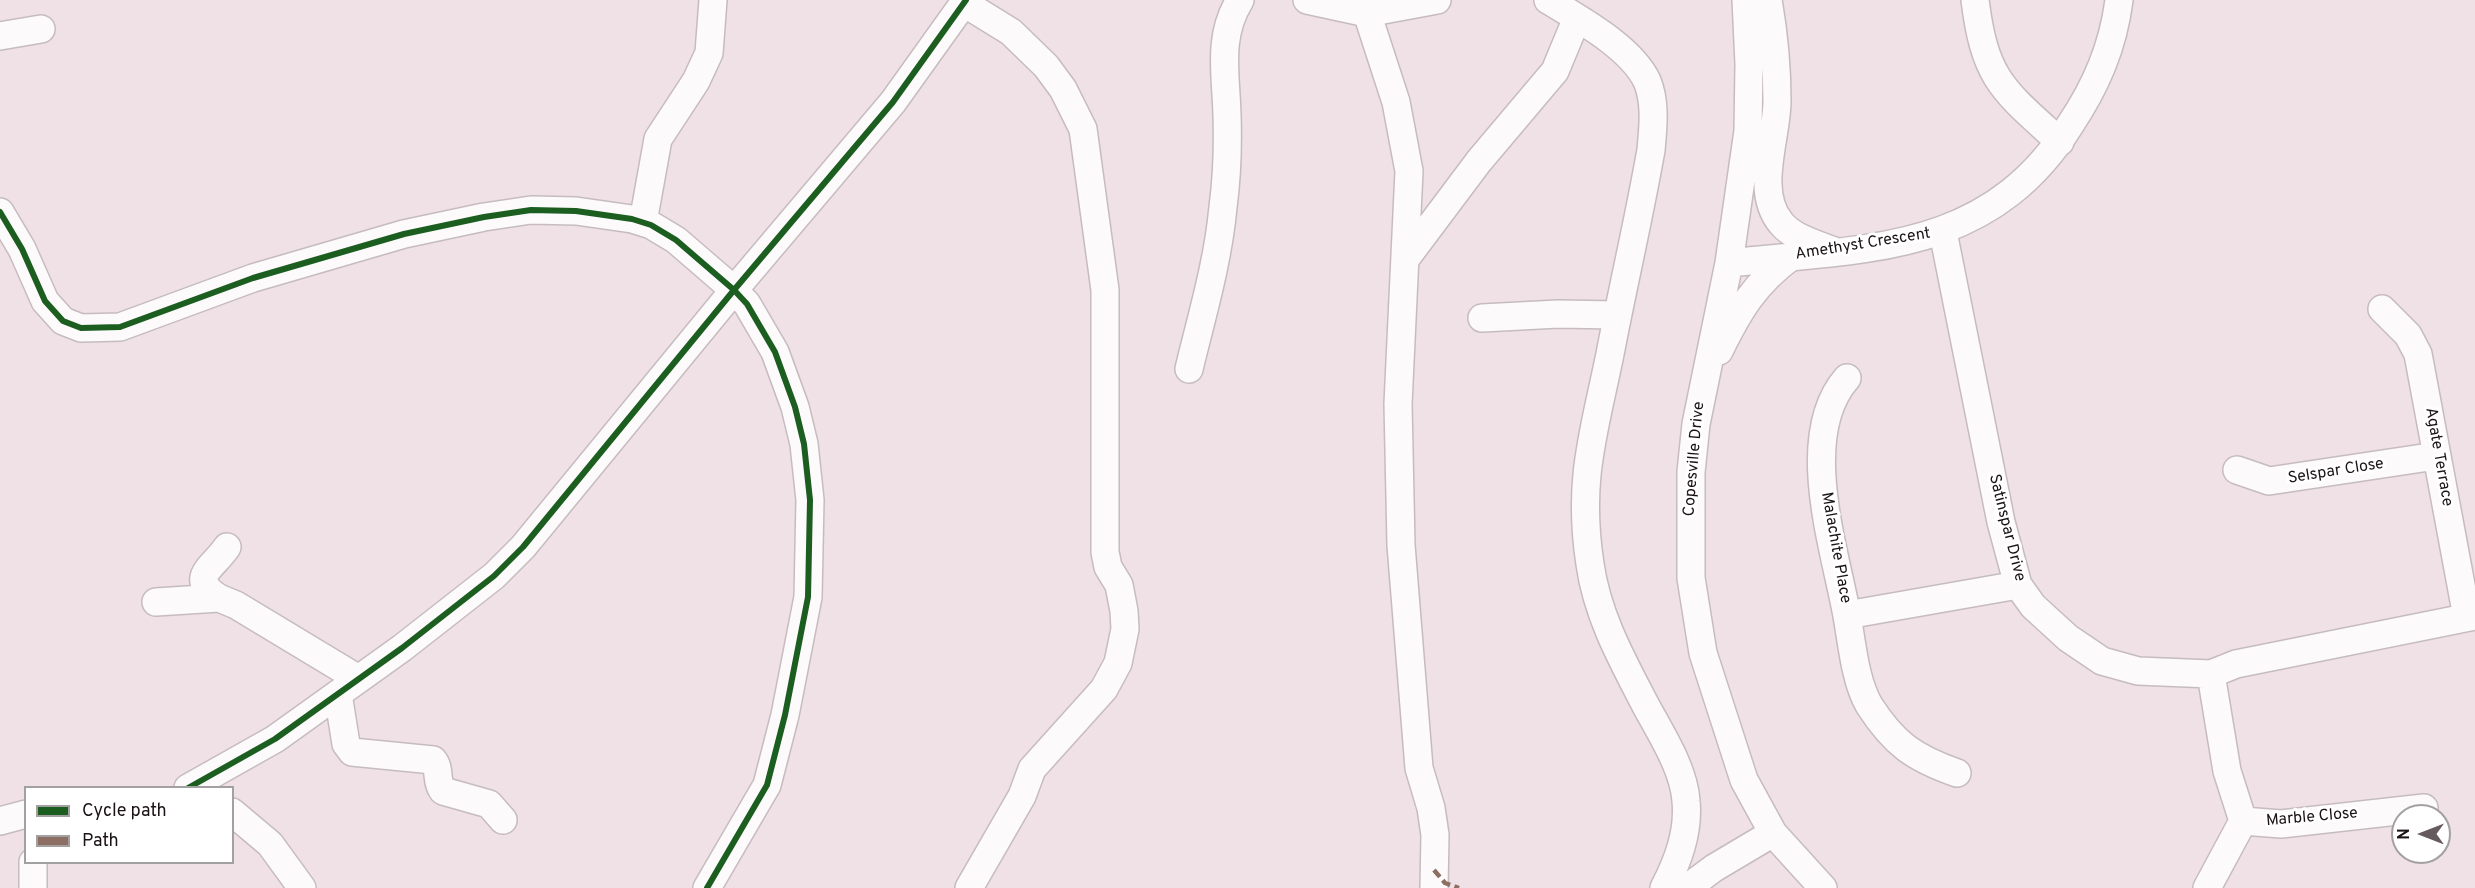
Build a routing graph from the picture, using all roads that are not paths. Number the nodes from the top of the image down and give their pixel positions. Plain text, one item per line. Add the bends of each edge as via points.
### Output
1 (713, 0) edge
2 (1240, 0) edge
3 (1307, 0) edge
4 (1437, 0) edge
5 (1548, 0) edge
6 (1746, 0) edge
7 (1768, 0) edge
8 (1975, 0) edge
9 (2119, 0) edge
10 (965, 1) edge
11 (1366, 13) junction
12 (1577, 18) junction
13 (41, 29) dead end
14 (0, 36) edge
15 (2060, 142) junction
16 (0, 212) edge
17 (643, 222) junction
18 (1943, 232) junction
19 (1836, 252) junction
20 (1792, 256) junction
21 (1407, 257) junction
22 (1729, 263) junction
23 (734, 290) junction
24 (2382, 309) dead end
25 (1617, 315) junction
26 (1482, 318) dead end
27 (1189, 369) dead end
28 (1847, 378) dead end
29 (1704, 379) junction
30 (2436, 456) junction
31 (2237, 470) dead end
32 (227, 547) dead end
33 (2018, 585) junction
34 (219, 598) junction
35 (156, 602) dead end
36 (1847, 615) junction
37 (2471, 616) edge
38 (2211, 674) junction
39 (348, 686) junction
40 (1957, 773) dead end
41 (199, 785) edge
42 (2391, 812) edge
43 (234, 814) edge
44 (503, 820) dead end
45 (2243, 821) junction
46 (1773, 833) junction
47 (33, 864) edge
48 (33, 888) edge
49 (302, 888) edge
50 (706, 888) edge
51 (969, 888) edge
52 (1434, 888) edge
53 (1664, 888) edge
54 (1687, 888) edge
55 (1823, 888) edge
56 (2206, 888) edge

1 - 17 street via 709,53 696,81 658,139
2 - 27 street via 1227,26 1223,59 1227,152 1218,244
3 - 11 street
4 - 11 street
5 - 12 street
6 - 22 street, Copesville Drive via 1748,131
7 - 19 street via 1777,104 1770,200 1789,231
8 - 15 street via 1979,33 1990,68 2010,96
9 - 15 street, Amethyst Crescent via 2110,47 2098,77
10 - 23 street via 893,102
10 - 51 street via 1011,32 1046,66 1063,89 1083,129 1105,290 1106,552 1108,567 1119,585 1125,629 1118,663 1104,689 1032,769 1022,796
11 - 21 street via 1404,135 1409,171
12 - 21 street via 1555,71 1479,161
12 - 25 street via 1626,55 1642,73 1651,96 1651,150
13 - 14 street
15 - 18 street, Amethyst Crescent via 2031,176 2005,198 1977,217
16 - 17 street via 54,314 71,324 92,329 120,327 253,278 448,223 531,210 576,211
17 - 23 street via 676,240
18 - 19 street, Amethyst Crescent
18 - 33 street, Satinspar Drive via 2001,522
19 - 20 street, Amethyst Crescent
20 - 22 street, Amethyst Crescent
20 - 29 street via 1771,272 1742,306
21 - 52 street via 1398,404 1401,545 1419,768 1435,835
22 - 29 street, Copesville Drive
23 - 39 street via 523,547 494,576
23 - 50 street via 775,351 804,444 810,500 808,597 767,785
24 - 30 street, Agate Terrace via 2408,335 2418,354
25 - 26 street
25 - 53 street via 1586,461 1585,530 1595,595 1604,622 1683,783 1686,801 1681,849
28 - 36 street, Malachite Place via 1831,402 1822,464 1831,546
29 - 46 street, Copesville Drive via 1691,472 1691,578 1703,653 1723,719 1744,780
30 - 31 street, Selspar Close via 2269,481
30 - 37 street, Agate Terrace
32 - 34 street via 203,577 208,591
33 - 36 street, Malachite Place
33 - 38 street, Satinspar Drive via 2033,606 2067,638 2102,661 2138,671
34 - 35 street
34 - 39 street via 236,605
36 - 40 street, Malachite Place via 1856,668 1868,703 1911,753
37 - 38 street, Satinspar Drive via 2236,664
38 - 45 street, Marble Close via 2227,771
39 - 41 street via 275,739
39 - 44 street via 346,744 352,752 433,760 443,791 489,804
42 - 45 street, Marble Close via 2281,824
43 - 49 street via 270,844
45 - 56 street
46 - 54 street
46 - 55 street, Copesville Drive
47 - 48 street

